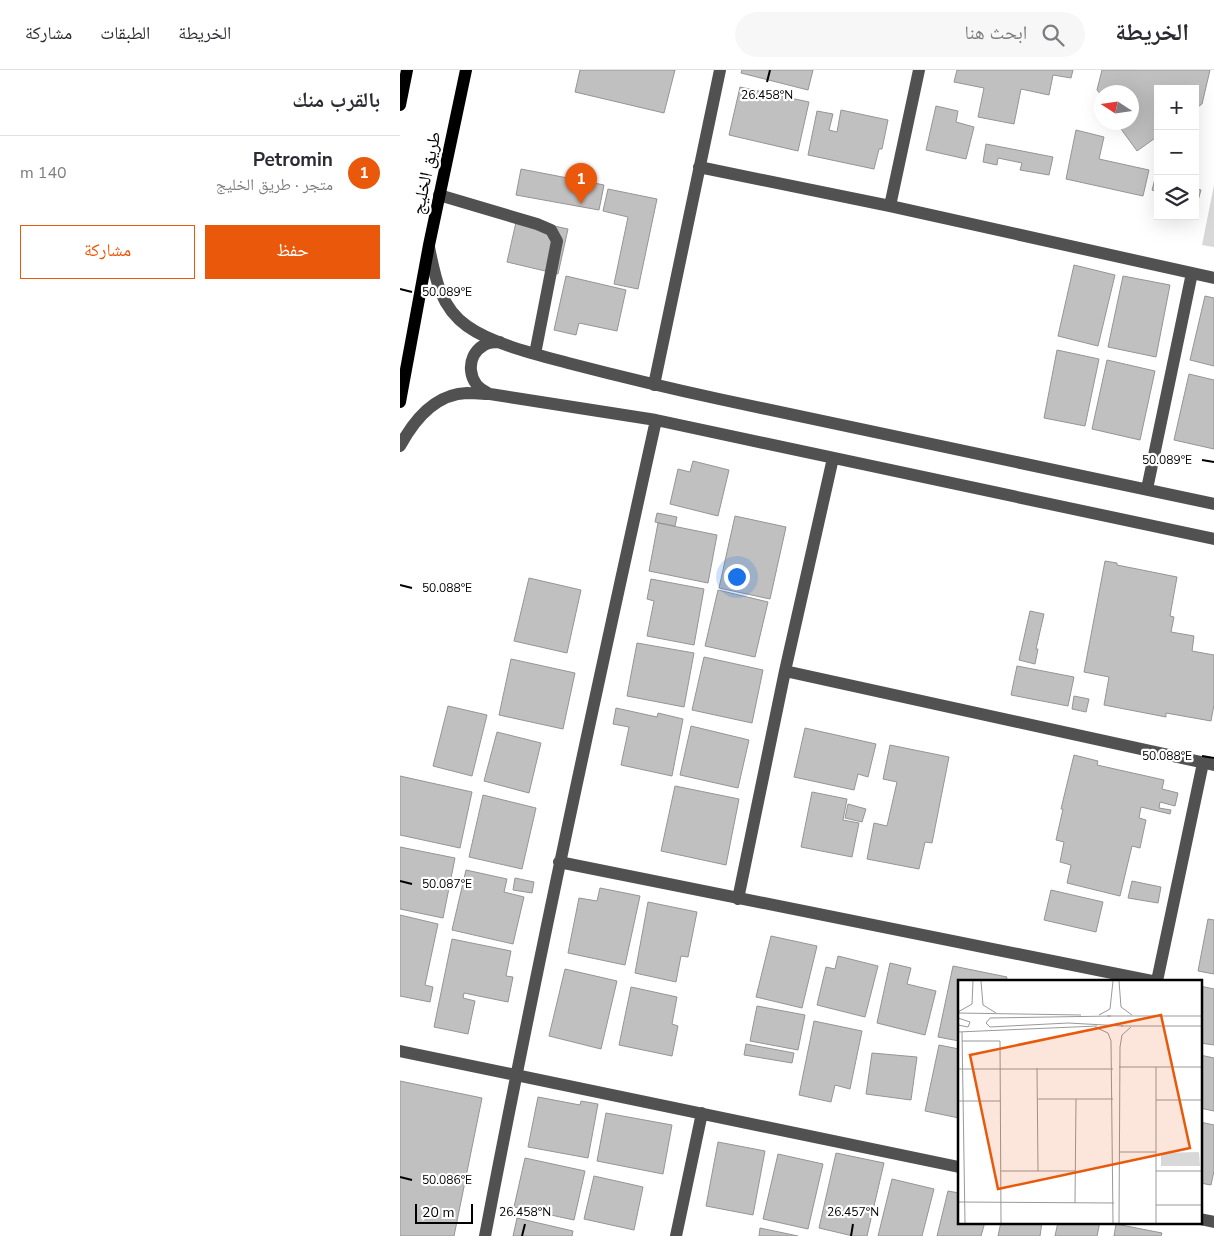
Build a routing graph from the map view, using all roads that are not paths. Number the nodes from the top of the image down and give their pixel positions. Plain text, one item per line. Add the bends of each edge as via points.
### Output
1 (408, 70) edge
2 (466, 70) edge
3 (720, 70) edge
4 (919, 70) edge
5 (400, 105) edge
6 (699, 166) junction
7 (439, 195) junction
8 (890, 206) junction
9 (429, 245) junction
10 (1192, 273) junction
11 (1214, 278) edge
12 (417, 309) junction
13 (500, 342) junction
14 (535, 354) junction
15 (400, 356) edge
16 (654, 385) junction
17 (490, 394) junction
18 (400, 402) edge
19 (656, 420) junction
20 (400, 446) edge
21 (833, 458) junction
22 (1147, 489) junction
23 (1214, 504) edge
24 (1214, 539) edge
25 (785, 671) junction
26 (1208, 764) edge
27 (559, 862) junction
28 (738, 899) junction
29 (1147, 980) edge
30 (1157, 980) edge
31 (400, 1051) edge
32 (516, 1074) junction
33 (702, 1113) junction
34 (958, 1167) edge
35 (485, 1236) edge
36 (676, 1236) edge

1 - 5 main road
2 - 7 main road, طريق الخليج
3 - 6 street
4 - 8 street
6 - 8 street
6 - 16 street
7 - 9 main road, طريق الخليج
7 - 14 street via 551,230 557,241
8 - 10 street
9 - 12 main road, طريق الخليج
9 - 13 street via 434,276 449,308 467,326
10 - 11 street
10 - 22 street
12 - 15 main road
12 - 18 main road, طريق الخليج
13 - 14 street
13 - 17 street via 485,345 471,364 473,381
14 - 16 street
16 - 22 street
17 - 19 street
17 - 20 street via 466,393 439,401 416,421
19 - 21 street
19 - 27 street
21 - 24 street
21 - 25 street
22 - 23 street
25 - 26 street
25 - 28 street
26 - 30 street
27 - 28 street
27 - 32 street
28 - 29 street
31 - 32 street
32 - 33 street
32 - 35 street
33 - 34 street
33 - 36 street

